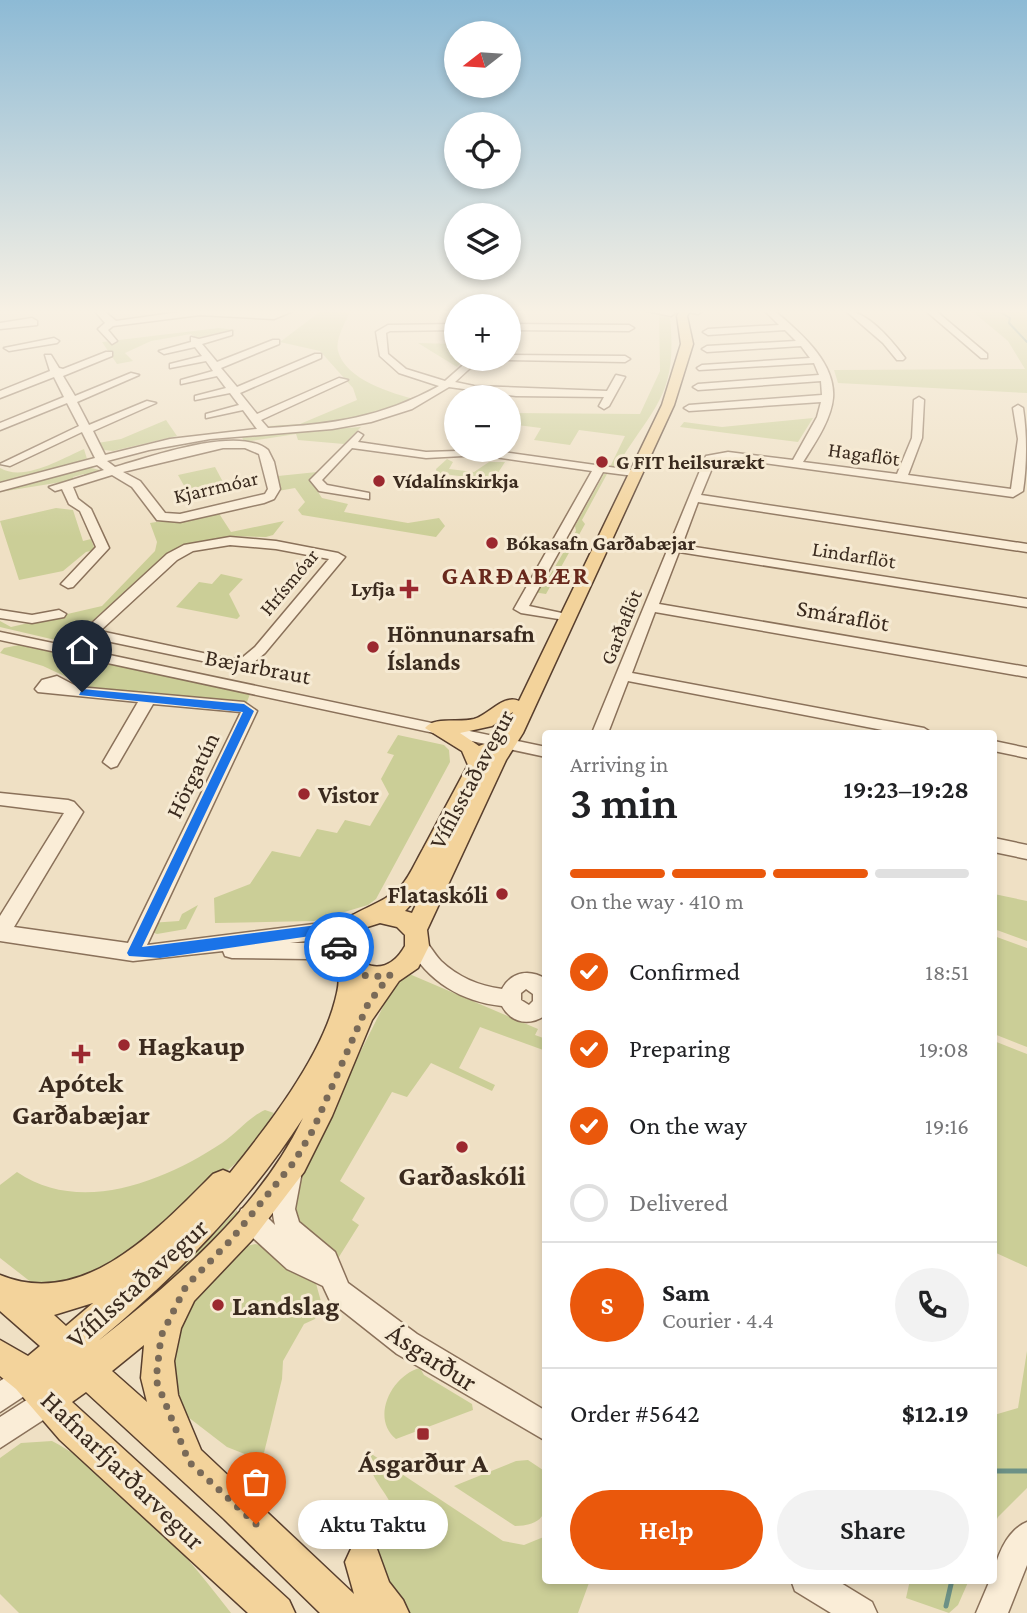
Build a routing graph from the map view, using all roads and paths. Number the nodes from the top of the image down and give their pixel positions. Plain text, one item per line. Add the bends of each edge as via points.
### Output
1 (23, 386) edge
2 (66, 386) edge
3 (105, 386) edge
4 (231, 386) edge
5 (243, 386) edge
6 (329, 386) edge
7 (615, 386) edge
8 (674, 386) edge
9 (708, 386) edge
10 (826, 386) edge
11 (698, 387) dead end
12 (444, 388) edge
13 (234, 390) junction
14 (521, 393) edge
15 (611, 394) junction
16 (0, 395) edge
17 (199, 398) dead end
18 (828, 398) junction
19 (72, 399) junction
20 (919, 400) dead end
21 (151, 403) dead end
22 (247, 406) junction
23 (604, 407) dead end
24 (689, 408) dead end
25 (1018, 408) dead end
26 (210, 416) dead end
27 (257, 418) junction
28 (371, 419) junction
29 (0, 427) edge
30 (85, 428) junction
31 (265, 432) junction
32 (350, 444) junction
33 (710, 457) joint
34 (101, 460) junction
35 (6, 464) dead end
36 (796, 464) junction
37 (599, 469) junction
38 (112, 473) junction
39 (628, 473) junction
40 (901, 478) junction
41 (66, 485) junction
42 (0, 486) edge
43 (1019, 493) edge
44 (365, 496) dead end
45 (695, 498) junction
46 (0, 499) edge
47 (675, 548) junction
48 (1027, 548) edge
49 (68, 584) dead end
50 (1027, 603) edge
51 (651, 607) junction
52 (562, 613) junction
53 (0, 614) edge
54 (59, 614) dead end
55 (89, 633) junction
56 (0, 636) edge
57 (70, 651) junction
58 (1027, 672) edge
59 (624, 676) junction
60 (75, 692) dead end
61 (148, 699) junction
62 (510, 704) junction
63 (435, 728) junction
64 (601, 730) edge
65 (908, 730) edge
66 (500, 741) junction
67 (997, 747) edge
68 (542, 751) edge
69 (1027, 753) edge
70 (111, 761) dead end
71 (478, 764) junction
72 (0, 799) edge
73 (997, 846) edge
74 (1027, 852) edge
75 (380, 914) junction
76 (353, 923) junction
77 (0, 933) edge
78 (417, 937) junction
79 (211, 946) junction
80 (133, 953) junction
81 (346, 965) junction
82 (394, 973) junction
83 (443, 975) junction
84 (509, 998) dead end
85 (272, 1143) junction
86 (294, 1162) junction
87 (250, 1218) junction
88 (329, 1274) junction
89 (186, 1286) junction
90 (5, 1295) edge
91 (0, 1356) edge
92 (76, 1359) junction
93 (37, 1389) junction
94 (0, 1398) edge
95 (542, 1425) edge
96 (0, 1434) edge
97 (189, 1462) junction
98 (1027, 1537) edge
99 (364, 1562) dead end
100 (813, 1584) edge
101 (276, 1613) edge
102 (347, 1613) edge
103 (390, 1613) edge
104 (861, 1613) edge
105 (992, 1613) edge

1 - 16 street
2 - 19 street, Kjarrmóar
3 - 19 street
4 - 13 street
5 - 13 street
6 - 27 street
7 - 15 street
8 - 39 main road, Vífilsstaðavegur via 666,411
9 - 11 street
10 - 18 street
12 - 28 street via 416,404
13 - 17 street
13 - 22 street
14 - 15 street
15 - 23 street
18 - 24 street
18 - 36 street via 824,418
19 - 29 street
19 - 30 street, Kjarrmóar
20 - 40 street via 917,438
21 - 30 street
22 - 26 street
22 - 27 street
25 - 43 street via 1025,445
27 - 31 street
28 - 31 street via 327,428
28 - 32 street
30 - 34 street, Kjarrmóar
30 - 35 street
31 - 34 street via 190,438
32 - 37 street via 426,455 481,452
32 - 44 street via 317,482 323,488
33 - 36 street, Hagaflöt
33 - 45 street, Garðaflöt
34 - 38 street, Kjarrmóar
34 - 42 street
36 - 40 street, Hagaflöt
37 - 39 street
37 - 52 street via 523,605
38 - 38 street, Kjarrmóar via 134,482 165,518 260,500 274,489 265,453 249,446 181,452
38 - 41 street
39 - 52 main road, Vífilsstaðavegur
40 - 43 street, Hagaflöt
41 - 46 street
41 - 49 street via 73,500 85,509 103,548
45 - 47 street, Garðaflöt
45 - 48 street, Lindarflöt
47 - 50 street, Lindarflöt
47 - 51 street, Garðaflöt
51 - 58 street, Smáraflöt
51 - 59 street, Garðaflöt
52 - 62 main road, Vífilsstaðavegur
52 - 66 main road, Vífilsstaðavegur
53 - 54 street via 32,619
55 - 55 street, Hrísmóar via 231,663 247,661 338,557 233,540 182,551
55 - 57 street, Hrísmóar
56 - 57 street, Bæjarbraut
57 - 63 street, Bæjarbraut
59 - 64 street, Garðaflöt
59 - 65 street
60 - 61 street, Hörgatún
61 - 70 street
61 - 80 street, Hörgatún via 249,711
62 - 63 main road via 481,725
62 - 66 main road, Vífilsstaðavegur
63 - 66 street, Bæjarbraut
63 - 71 main road via 470,747
66 - 68 street, Bæjarbraut
66 - 71 main road, Vífilsstaðavegur
66 - 78 main road, Vífilsstaðavegur
67 - 69 street
71 - 75 main road, Vífilsstaðavegur via 412,889
72 - 77 street via 68,806 74,812
73 - 74 street
75 - 76 main road, Vífilsstaðavegur
75 - 78 main road via 401,918
76 - 79 street
76 - 81 main road, Vífilsstaðavegur via 340,941
77 - 80 street
78 - 82 main road, Vífilsstaðavegur via 412,960
78 - 83 street via 433,967
79 - 80 street
79 - 81 street via 309,951
81 - 82 main road via 369,977
81 - 85 main road, Vífilsstaðavegur via 352,989 334,1036 304,1095
82 - 83 street via 418,970
82 - 86 main road, Vífilsstaðavegur via 368,1004 313,1130
83 - 84 street via 485,995
85 - 87 main road via 272,1155 249,1198
85 - 90 main road via 138,1263 66,1297 43,1301
85 - 92 main road, Vífilsstaðavegur via 205,1225
86 - 87 main road, Vífilsstaðavegur
86 - 88 street, Ásgarður via 283,1199 285,1220 293,1236 326,1261
87 - 88 street, Ásgarður via 305,1265
87 - 89 main road, Vífilsstaðavegur
88 - 95 street, Ásgarður via 338,1292 407,1344
89 - 92 main road, Vífilsstaðavegur
89 - 97 main road via 161,1336 156,1380
90 - 92 main road, Hafnarfjarðarvegur
91 - 93 main road, Hafnarfjarðarvegur
92 - 93 main road, Vífilsstaðavegur
92 - 97 main road, Hafnarfjarðarvegur
93 - 94 street, Vífilsstaðavegur
93 - 96 street, Vífilsstaðavegur
93 - 101 main road, Hafnarfjarðarvegur via 72,1428
97 - 102 main road, Hafnarfjarðarvegur
98 - 105 street
99 - 103 main road via 373,1593
100 - 104 street

